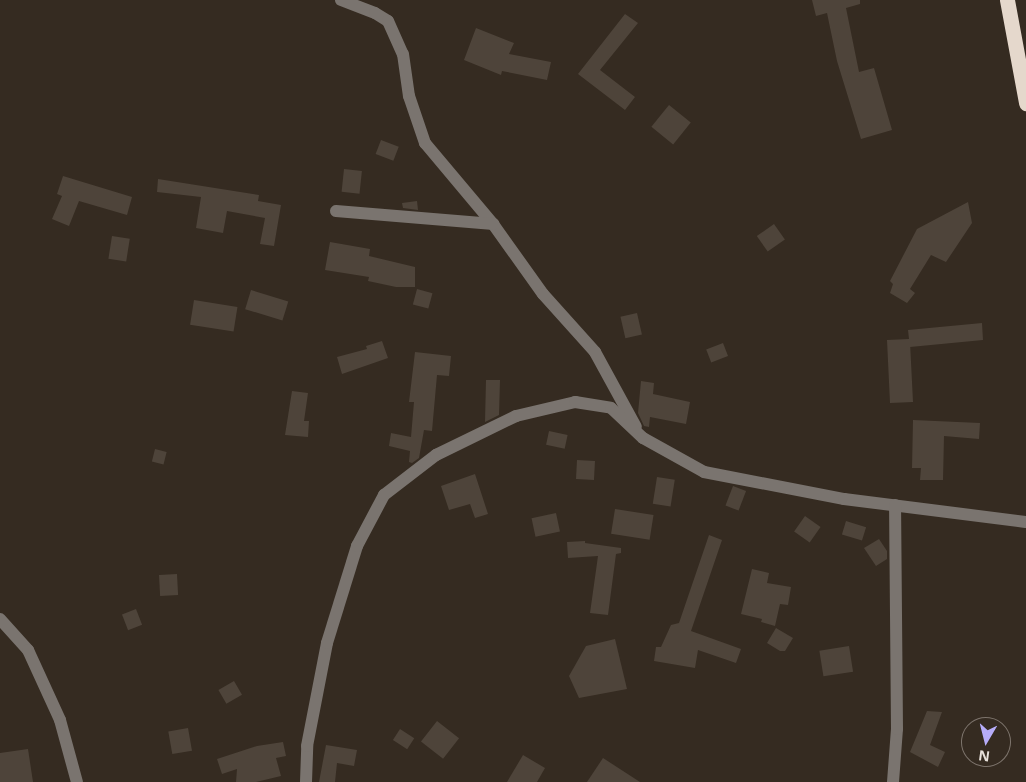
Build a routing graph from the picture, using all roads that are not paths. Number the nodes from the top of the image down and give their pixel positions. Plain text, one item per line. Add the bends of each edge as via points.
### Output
1 (341, 0) edge
2 (1007, 0) edge
3 (1026, 102) edge
4 (336, 211) dead end
5 (493, 224) junction
6 (642, 438) junction
7 (895, 505) junction
8 (1026, 522) edge
9 (0, 619) edge
10 (77, 782) edge
11 (306, 782) edge
12 (893, 782) edge

1 - 5 street via 388,20 403,54 409,96 425,143
2 - 3 highway
4 - 5 street
5 - 6 street via 543,294 595,352
6 - 7 street via 704,472 844,499
6 - 11 street via 611,408 575,402 516,416 436,455 384,495 357,546 327,643 308,746
7 - 8 street
7 - 12 street via 897,729
9 - 10 street via 28,650 60,720

